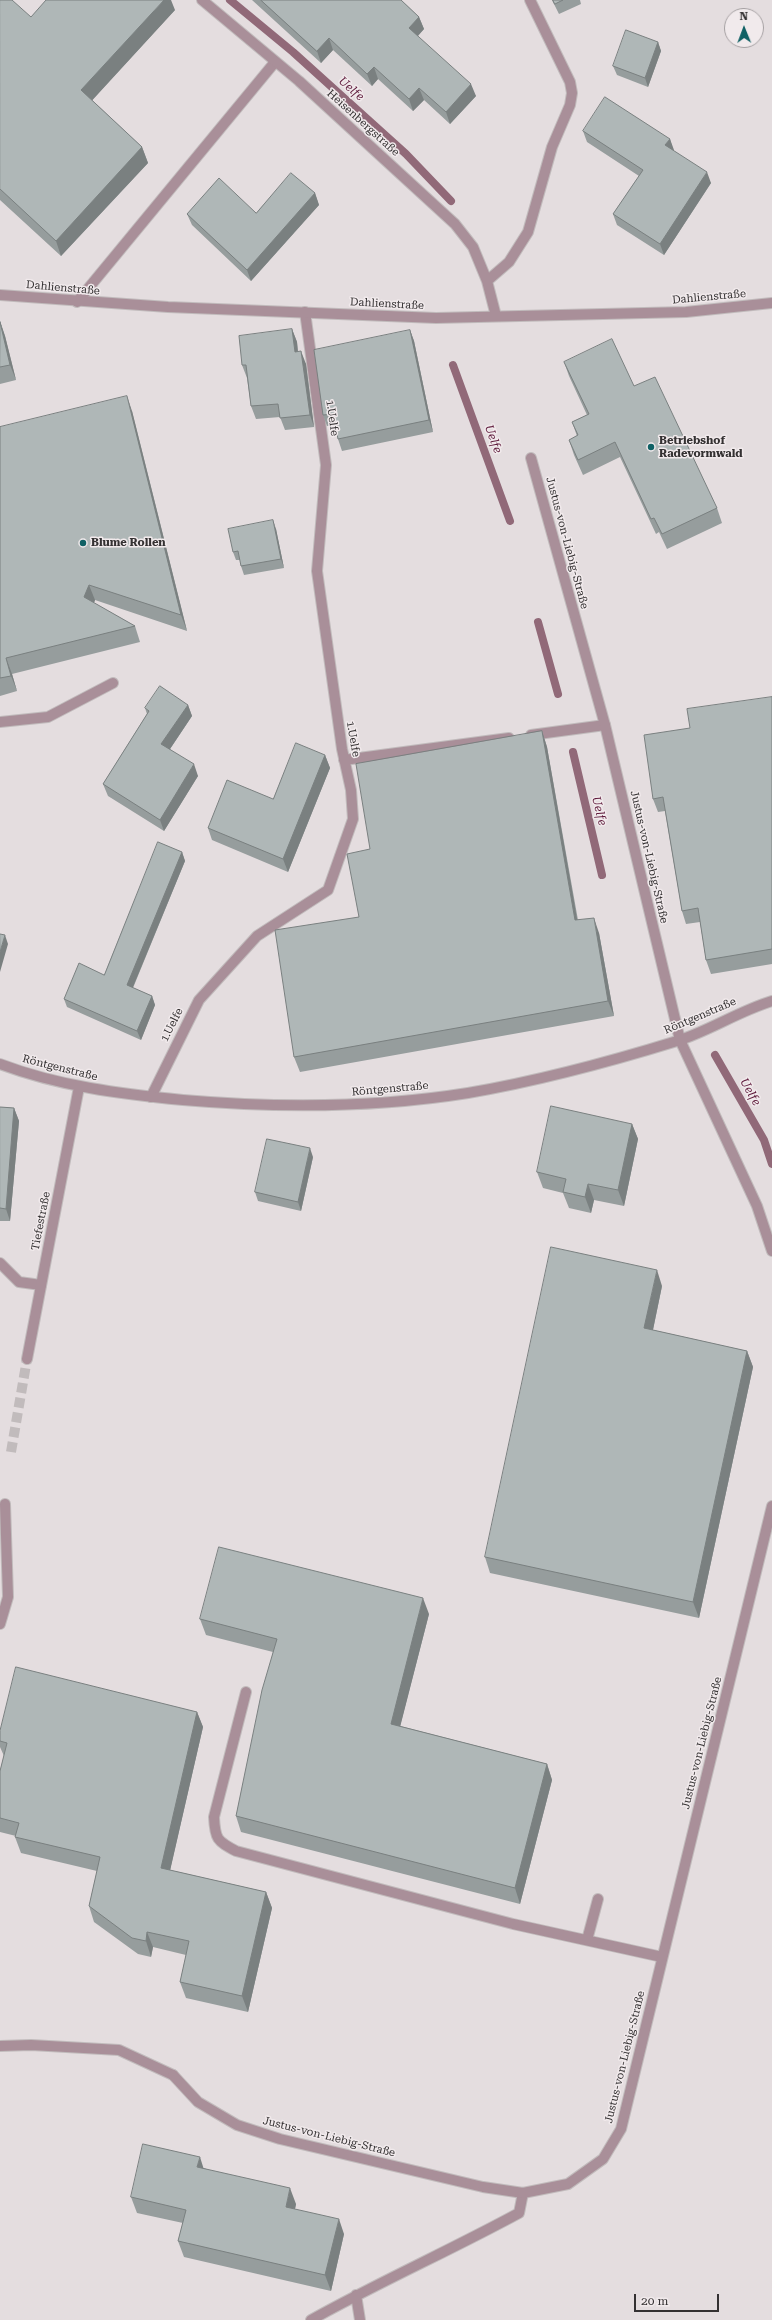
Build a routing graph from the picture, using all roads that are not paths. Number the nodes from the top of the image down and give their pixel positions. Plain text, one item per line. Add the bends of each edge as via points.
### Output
1 (202, 0) edge
2 (530, 0) edge
3 (275, 62) junction
4 (487, 281) junction
5 (0, 295) edge
6 (77, 302) junction
7 (772, 302) edge
8 (305, 312) junction
9 (496, 316) junction
10 (531, 458) dead end
11 (113, 683) dead end
12 (0, 722) edge
13 (605, 725) junction
14 (344, 760) junction
15 (772, 1001) edge
16 (680, 1040) junction
17 (0, 1064) edge
18 (79, 1087) junction
19 (151, 1097) junction
20 (772, 1251) edge
21 (0, 1263) edge
22 (42, 1285) junction
23 (27, 1359) tunnel mouth
24 (5, 1504) dead end
25 (772, 1506) edge
26 (0, 1624) edge
27 (246, 1692) dead end
28 (598, 1899) dead end
29 (587, 1940) junction
30 (662, 1957) junction
31 (0, 2046) edge
32 (523, 2193) junction
33 (356, 2295) junction
34 (311, 2320) edge
35 (360, 2320) edge

1 - 3 street, Heisenbergstraße
2 - 4 street via 570,82 572,93 570,105 552,147 528,232 509,262
3 - 4 street, Heisenbergstraße via 455,224 473,247
3 - 6 street
4 - 9 street, Heisenbergstraße
5 - 6 street, Dahlienstraße
6 - 8 street, Dahlienstraße
7 - 9 street, Dahlienstraße via 686,312
8 - 9 street, Dahlienstraße via 436,318
8 - 14 street, 1.Uelfe via 326,465 317,571
10 - 13 street, Justus-von-Liebig-Straße
11 - 12 street via 48,717
13 - 14 street
13 - 16 street, Justus-von-Liebig-Straße
14 - 19 street, 1.Uelfe via 351,790 353,819 328,890 257,936 199,1000
15 - 16 street, Röntgenstraße via 748,1009
16 - 19 street, Röntgenstraße via 526,1081 468,1093 408,1100 346,1105 267,1104
16 - 20 street, Justus-von-Liebig-Straße via 758,1206
17 - 18 street, Röntgenstraße
18 - 19 street, Röntgenstraße
18 - 22 street, Tiefestraße
21 - 22 street via 20,1282
22 - 23 street, Tiefestraße
24 - 26 street via 8,1597
25 - 30 street, Justus-von-Liebig-Straße
27 - 29 street via 214,1817 214,1833 220,1842 236,1851 306,1870 513,1924
28 - 29 street
29 - 30 street
30 - 32 street, Justus-von-Liebig-Straße via 621,2129 603,2159 568,2184
31 - 32 street, Justus-von-Liebig-Straße via 31,2045 119,2050 173,2075 198,2102 236,2125 280,2139 482,2187
32 - 33 street via 519,2212 450,2250
33 - 34 street
33 - 35 street

